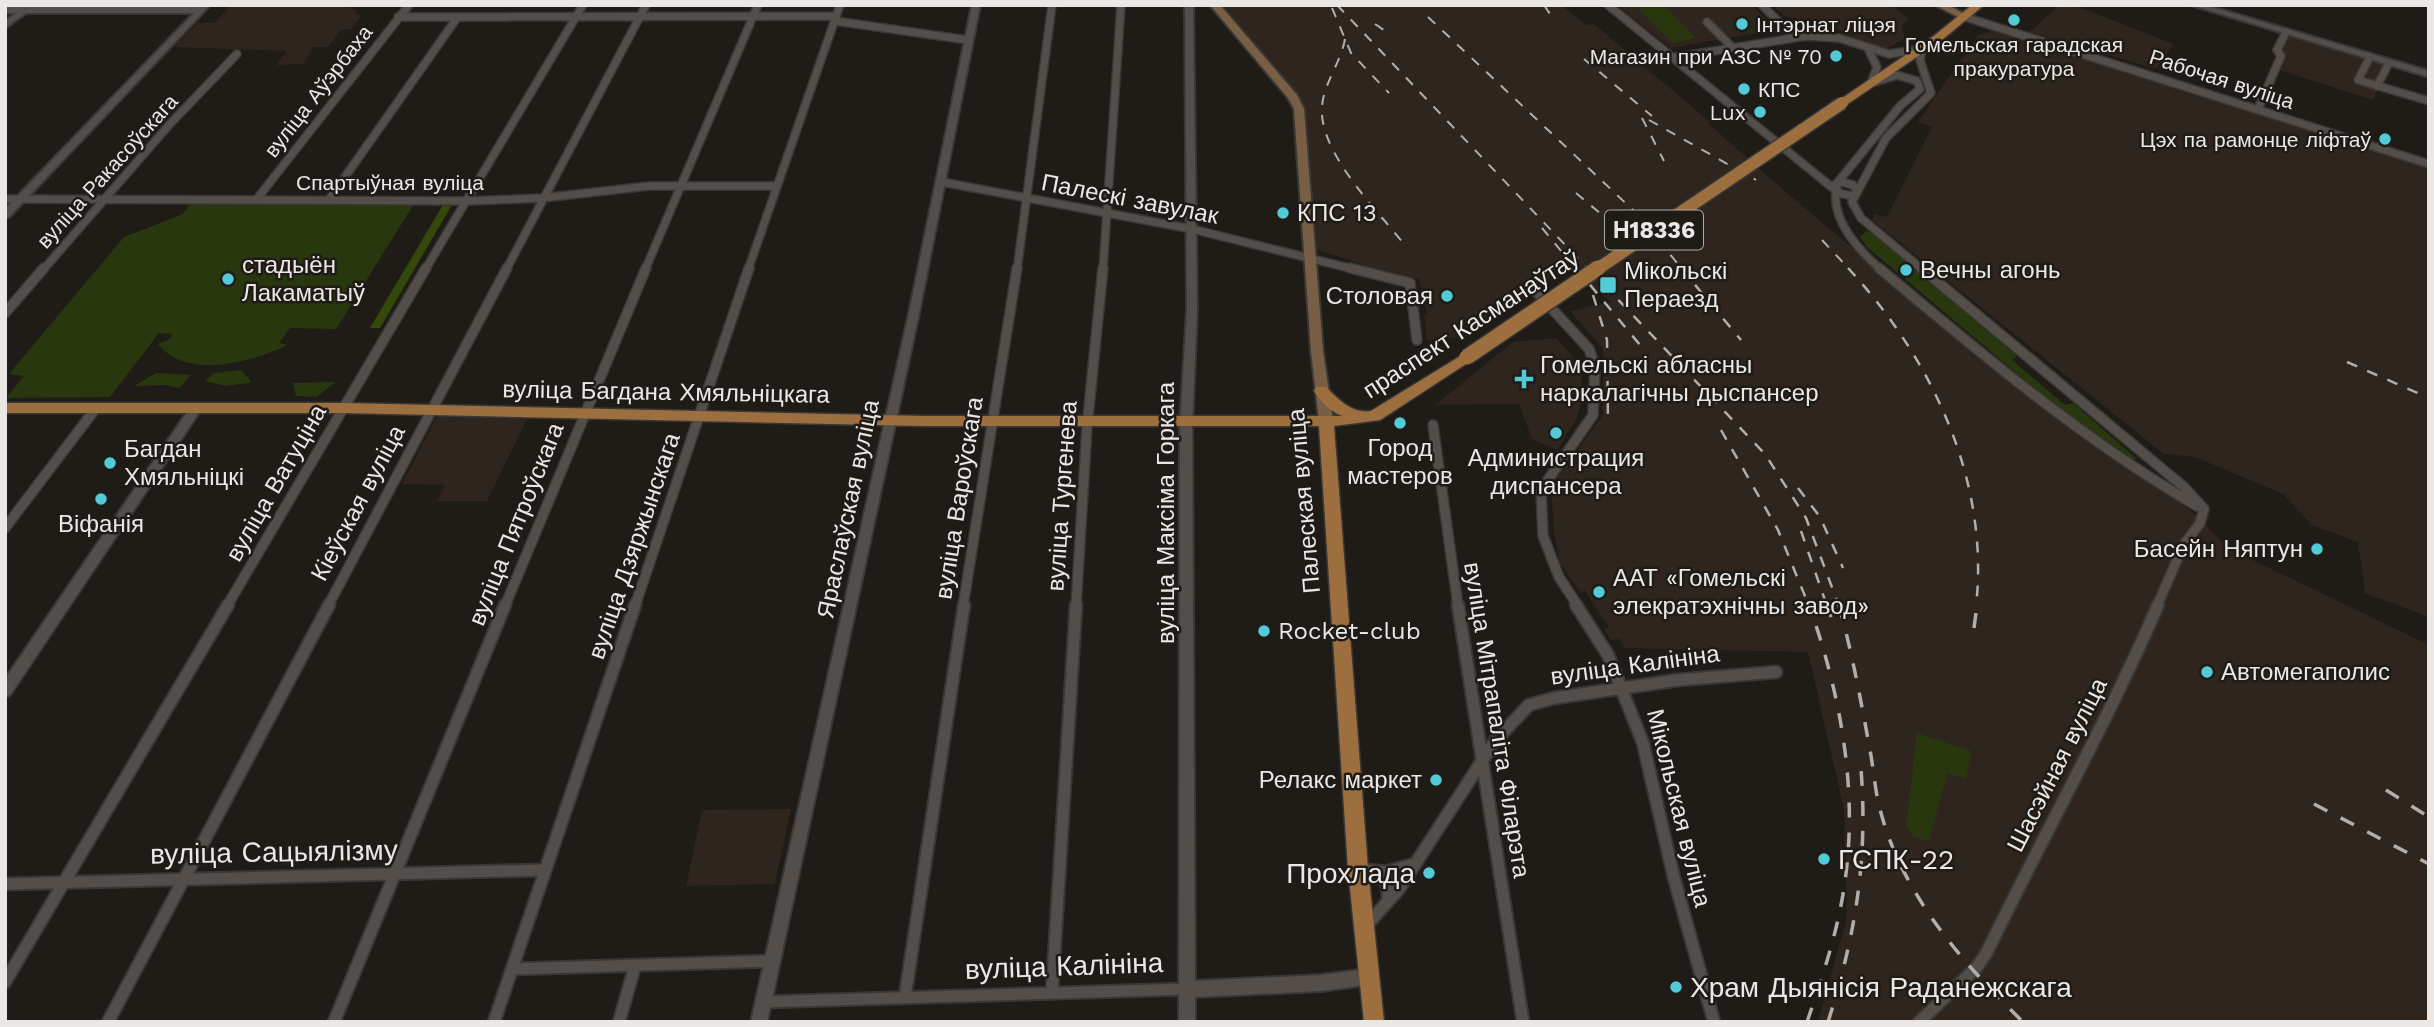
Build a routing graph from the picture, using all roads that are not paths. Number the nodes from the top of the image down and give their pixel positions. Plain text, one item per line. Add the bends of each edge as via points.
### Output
1 (409, 5) edge
2 (583, 5) edge
3 (646, 5) edge
4 (758, 5) edge
5 (840, 5) edge
6 (976, 5) edge
7 (1052, 5) edge
8 (1121, 5) edge
9 (1189, 5) edge
10 (1215, 5) edge
11 (1608, 5) edge
12 (1762, 5) edge
13 (1940, 5) edge
14 (1979, 5) edge
15 (2195, 5) edge
16 (26, 8) edge
17 (118, 8) edge
18 (204, 8) edge
19 (5, 10) edge
20 (640, 16) junction
21 (398, 17) junction
22 (576, 17) junction
23 (753, 17) junction
24 (1965, 17) junction
25 (457, 18) junction
26 (836, 19) junction
27 (1707, 22) dead end
28 (5, 26) edge
29 (2286, 32) junction
30 (1794, 37) junction
31 (968, 40) junction
32 (1732, 48) junction
33 (1922, 49) junction
34 (1868, 51) junction
35 (237, 54) dead end
36 (2370, 57) junction
37 (1671, 58) junction
38 (2389, 62) junction
39 (2429, 74) edge
40 (1871, 83) junction
41 (2378, 86) junction
42 (2429, 101) edge
43 (2258, 109) junction
44 (2429, 163) edge
45 (942, 181) junction
46 (682, 185) junction
47 (775, 186) junction
48 (1836, 187) junction
49 (1857, 192) junction
50 (542, 198) junction
51 (1024, 198) junction
52 (5, 199) edge
53 (20, 199) junction
54 (104, 200) junction
55 (256, 200) junction
56 (328, 201) junction
57 (469, 201) junction
58 (1107, 211) junction
59 (5, 215) edge
60 (1192, 229) junction
61 (1310, 257) junction
62 (1531, 286) dead end
63 (5, 313) edge
64 (1417, 340) dead end
65 (1321, 391) junction
66 (5, 408) edge
67 (96, 408) junction
68 (196, 408) junction
69 (344, 408) junction
70 (431, 409) junction
71 (584, 412) junction
72 (702, 415) junction
73 (1364, 419) junction
74 (889, 420) junction
75 (1188, 420) junction
76 (991, 421) junction
77 (1088, 421) junction
78 (1326, 421) junction
79 (1433, 425) dead end
80 (2204, 509) junction
81 (5, 528) edge
82 (1776, 672) dead end
83 (1624, 688) junction
84 (5, 691) edge
85 (1481, 761) junction
86 (1415, 864) junction
87 (1358, 869) junction
88 (543, 870) junction
89 (396, 874) junction
90 (1378, 874) junction
91 (185, 877) junction
92 (65, 882) junction
93 (5, 884) edge
94 (1388, 901) junction
95 (1363, 929) junction
96 (771, 961) junction
97 (635, 966) junction
98 (512, 969) junction
99 (1367, 977) junction
100 (5, 982) edge
101 (1187, 989) junction
102 (1052, 991) junction
103 (905, 997) junction
104 (763, 1002) junction
105 (108, 1022) edge
106 (334, 1022) edge
107 (494, 1022) edge
108 (619, 1022) edge
109 (759, 1022) edge
110 (1187, 1022) edge
111 (1374, 1022) edge
112 (1523, 1022) edge
113 (1714, 1022) edge
114 (1919, 1022) edge

1 - 21 street, вуліца Аўэрбаха
2 - 22 street, вуліца Ватуціна
3 - 20 street, Кіеўская вуліца
4 - 23 street, вуліца Пятроўскага
5 - 26 street, вуліца Дзяржынскага
6 - 31 street, Яраслаўская вуліца
7 - 51 street, вуліца Вароўскага
8 - 58 street, вуліца Тургенева
9 - 60 street, вуліца Максіма Горкага
10 - 61 main road, Палеская вуліца via 1299,108
11 - 37 street
12 - 30 street
13 - 24 main road
14 - 24 main road, праспект Касманаўтаў
15 - 29 street
16 - 17 street
16 - 19 street
16 - 28 street
17 - 18 street
18 - 53 street
20 - 22 street
20 - 23 street
20 - 50 street, Кіеўская вуліца
21 - 25 street
21 - 55 street, вуліца Аўэрбаха
22 - 25 street
22 - 57 street, вуліца Ватуціна
23 - 26 street
23 - 46 street, вуліца Пятроўскага
24 - 33 main road, праспект Касманаўтаў
24 - 43 street, Рабочая вуліца
25 - 56 street
26 - 31 street
26 - 47 street, вуліца Дзяржынскага
27 - 32 street
29 - 36 street
29 - 43 street via 2277,50 2281,57
30 - 32 street
30 - 34 street via 1832,37
31 - 45 street, Яраслаўская вуліца
32 - 37 street
33 - 34 street via 1890,56
33 - 40 main road, праспект Касманаўтаў / Н18336
33 - 49 street via 1920,60 1931,93 1886,138
34 - 40 street via 1878,65
35 - 54 street, вуліца Ракасоўскага
36 - 38 street
36 - 41 street via 2358,80
37 - 48 street via 1814,176
38 - 39 street
38 - 41 street
40 - 48 street via 1903,75 1913,77 1921,86 1876,134
40 - 73 main road, праспект Касманаўтаў / Н18336, bridge via 1467,357
41 - 42 street
43 - 44 street, Рабочая вуліца
45 - 51 street, Палескі завулак
45 - 74 street, Яраслаўская вуліца
46 - 47 street, Спартыўная вуліца
46 - 50 street, Спартыўная вуліца
46 - 71 street, вуліца Пятроўскага
47 - 72 street, вуліца Дзяржынскага
48 - 49 street via 1847,196
48 - 49 street via 1853,185
48 - 80 street via 1834,197 1859,249 2033,393 2153,482
49 - 80 street via 1852,202 1861,218
50 - 57 street, Спартыўная вуліца
50 - 70 street, Кіеўская вуліца
51 - 58 street, Палескі завулак
51 - 76 street, вуліца Вароўскага via 1013,298
52 - 53 street, Спартыўная вуліца
53 - 54 street, Спартыўная вуліца
53 - 59 street
54 - 55 street, Спартыўная вуліца
54 - 63 street, вуліца Ракасоўскага
55 - 56 street, Спартыўная вуліца
56 - 57 street, Спартыўная вуліца
57 - 69 street, вуліца Ватуціна
58 - 60 street, Палескі завулак
58 - 77 street, вуліца Тургенева
60 - 61 street, Палескі завулак
60 - 75 street, вуліца Максіма Горкага
61 - 64 street via 1410,283
61 - 65 main road, Палеская вуліца
62 - 83 street, Мікольская вуліца via 1594,356 1592,415 1548,476 1541,490 1540,514 1559,577
65 - 73 main road via 1338,408
65 - 78 main road, Палеская вуліца
66 - 67 main road, вуліца Багдана Хмяльніцкага
67 - 68 main road, вуліца Багдана Хмяльніцкага
67 - 81 street
68 - 69 main road, вуліца Багдана Хмяльніцкага
68 - 84 street
69 - 70 main road, вуліца Багдана Хмяльніцкага
69 - 92 street, вуліца Ватуціна
70 - 71 main road, вуліца Багдана Хмяльніцкага
70 - 91 street, Кіеўская вуліца
71 - 72 main road, вуліца Багдана Хмяльніцкага
71 - 89 street, вуліца Пятроўскага
72 - 74 main road, вуліца Багдана Хмяльніцкага
72 - 88 street, вуліца Дзяржынскага
73 - 78 main road, праспект Касманаўтаў / Н18336
74 - 76 main road, вуліца Багдана Хмяльніцкага
74 - 96 street, Яраслаўская вуліца
75 - 77 main road, вуліца Багдана Хмяльніцкага
75 - 78 main road, вуліца Багдана Хмяльніцкага
75 - 101 street, вуліца Максіма Горкага
76 - 77 main road, вуліца Багдана Хмяльніцкага
76 - 103 street, вуліца Вароўскага
77 - 102 street, вуліца Тургенева
78 - 87 main road, Палеская вуліца
79 - 85 street, вуліца Мітрапаліта Філарэта
80 - 114 street, Шасэйная вуліца via 2183,546 2127,677 1987,952
82 - 83 street, вуліца Калініна
83 - 85 street, вуліца Калініна via 1529,705
83 - 113 street, Мікольская вуліца via 1643,743
85 - 86 street, вуліца Калініна
85 - 112 street, вуліца Мітрапаліта Філарэта
86 - 90 street
86 - 94 street, вуліца Калініна
87 - 90 street
87 - 95 main road, Палеская вуліца
88 - 89 street, вуліца Сацыялізму
88 - 98 street, вуліца Дзяржынскага
89 - 91 street, вуліца Сацыялізму
89 - 106 street, вуліца Пятроўскага
90 - 94 street via 1388,885
91 - 92 street, вуліца Сацыялізму
91 - 105 street, Кіеўская вуліца
92 - 93 street, вуліца Сацыялізму
92 - 100 street, вуліца Ватуціна
94 - 95 street, вуліца Калініна
95 - 99 main road, Палеская вуліца
96 - 97 street
96 - 104 street, Яраслаўская вуліца
97 - 98 street
97 - 108 street
98 - 107 street, вуліца Дзяржынскага
99 - 101 street, вуліца Калініна
99 - 111 main road, Палеская вуліца
101 - 102 street, вуліца Калініна
101 - 110 street, вуліца Максіма Горкага
102 - 103 street, вуліца Калініна
103 - 104 street, вуліца Калініна
104 - 109 street, Яраслаўская вуліца

